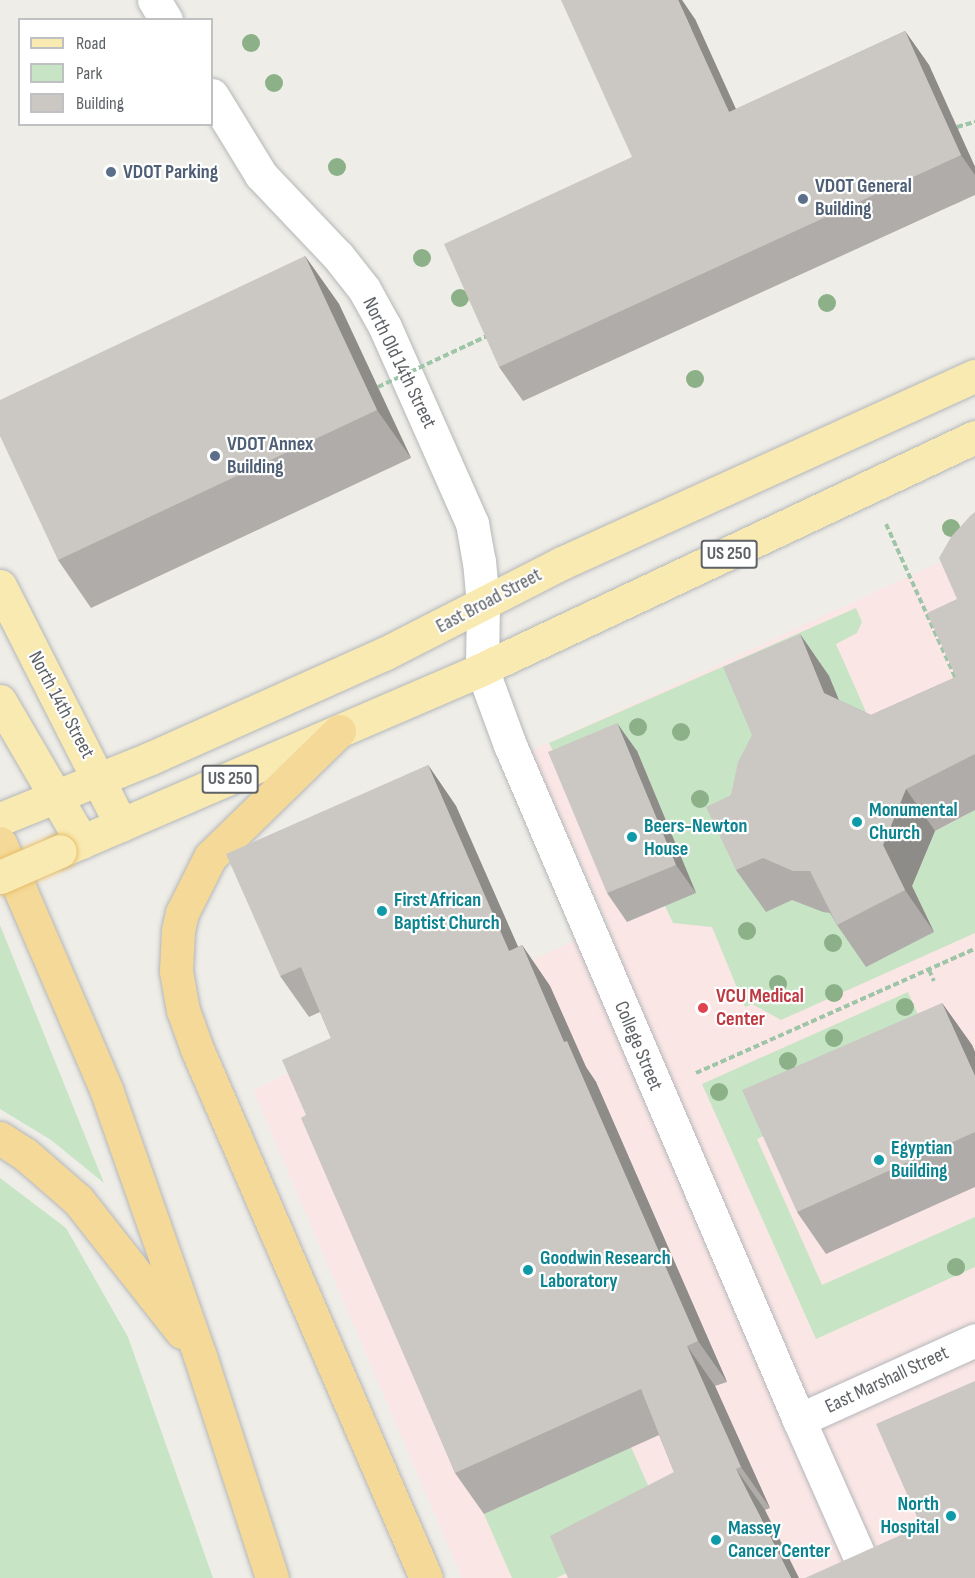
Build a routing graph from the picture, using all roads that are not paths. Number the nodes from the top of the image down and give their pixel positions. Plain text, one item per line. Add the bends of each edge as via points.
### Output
1 (154, 0) edge
2 (165, 18) edge
3 (213, 97) edge
4 (975, 376) edge
5 (975, 436) edge
6 (0, 586) edge
7 (483, 604) junction
8 (482, 669) junction
9 (0, 701) edge
10 (339, 731) junction
11 (99, 779) junction
12 (44, 800) junction
13 (0, 819) edge
14 (121, 825) junction
15 (0, 843) edge
16 (71, 846) junction
17 (0, 877) edge
18 (0, 1138) edge
19 (975, 1340) edge
20 (201, 1356) junction
21 (799, 1420) junction
22 (864, 1567) edge
23 (272, 1578) edge
24 (426, 1578) edge

1 - 2 street
3 - 7 street, North Old 14th Street via 261,175 338,256 364,289 385,327 472,523
4 - 7 main road, East Broad Street / US 250 via 562,563
5 - 8 main road, US 250
6 - 11 main road, North 14th Street
7 - 8 street, North Old 14th Street
7 - 11 main road, East Broad Street / US 250 via 384,654
8 - 10 main road, US 250
8 - 21 street, College Street via 529,792
9 - 12 main road
10 - 14 main road, US 250
10 - 24 highway via 210,857 182,913 176,971 183,1010 197,1049
11 - 12 main road, East Broad Street / US 250
11 - 14 main road, North 14th Street
12 - 13 main road, East Broad Street / US 250
12 - 16 main road
14 - 16 main road, US 250
15 - 20 highway via 106,1092
16 - 17 main road, US 250, bridge
18 - 20 highway via 25,1154 78,1200
19 - 21 street, East Marshall Street
20 - 23 highway
21 - 22 street, College Street

